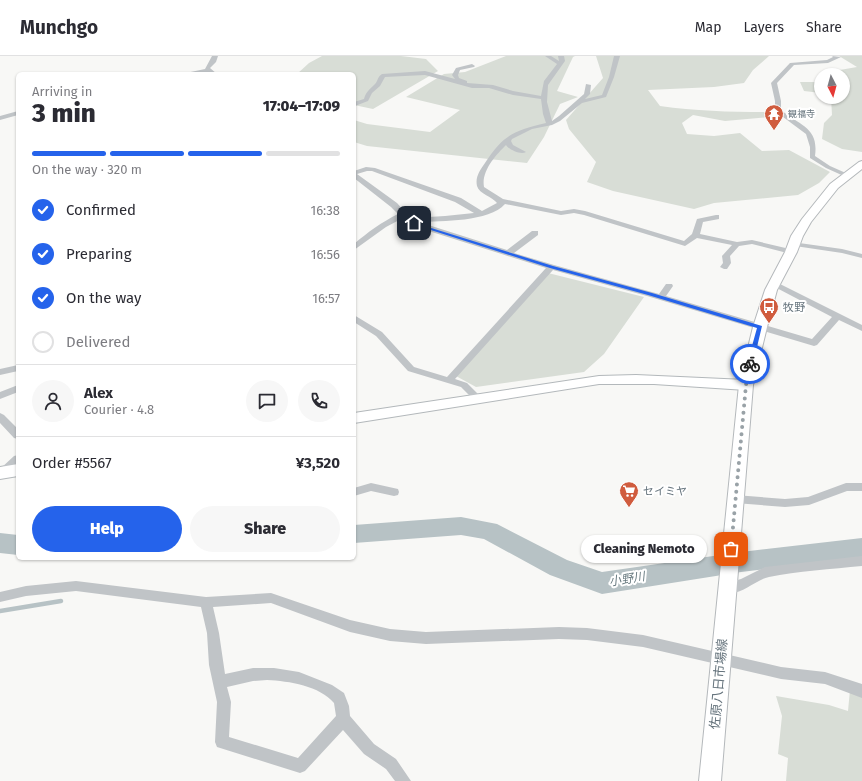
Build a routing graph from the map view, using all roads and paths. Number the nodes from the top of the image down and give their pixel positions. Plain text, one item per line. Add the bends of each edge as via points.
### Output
1 (215, 56) edge
2 (548, 56) edge
3 (561, 56) edge
4 (617, 56) edge
5 (835, 56) edge
6 (560, 64) junction
7 (472, 66) dead end
8 (209, 70) junction
9 (196, 72) edge
10 (212, 72) edge
11 (588, 85) dead end
12 (493, 87) junction
13 (545, 98) junction
14 (579, 102) junction
15 (356, 104) edge
16 (16, 114) edge
17 (0, 118) edge
18 (550, 124) junction
19 (507, 140) junction
20 (523, 152) dead end
21 (862, 164) edge
22 (356, 173) edge
23 (846, 175) junction
24 (356, 176) edge
25 (502, 201) junction
26 (480, 213) junction
27 (403, 215) junction
28 (716, 217) dead end
29 (410, 220) junction
30 (535, 233) dead end
31 (696, 235) junction
32 (736, 244) junction
33 (356, 246) edge
34 (793, 248) junction
35 (508, 253) junction
36 (862, 256) edge
37 (551, 267) junction
38 (724, 267) dead end
39 (774, 283) junction
40 (669, 286) dead end
41 (661, 297) junction
42 (837, 317) junction
43 (356, 319) edge
44 (760, 327) junction
45 (862, 328) edge
46 (16, 368) edge
47 (0, 372) edge
48 (450, 380) junction
49 (746, 385) junction
50 (16, 389) edge
51 (0, 396) edge
52 (476, 398) junction
53 (0, 417) edge
54 (356, 418) edge
55 (16, 433) edge
56 (16, 461) edge
57 (7, 472) edge
58 (862, 487) edge
59 (356, 491) edge
60 (394, 492) dead end
61 (735, 499) junction
62 (862, 561) edge
63 (727, 588) junction
64 (0, 597) edge
65 (206, 602) junction
66 (720, 659) junction
67 (220, 682) junction
68 (862, 691) edge
69 (343, 719) junction
70 (404, 781) edge
71 (710, 781) edge

1 - 8 street via 206,68
2 - 6 street
3 - 6 street
4 - 14 street via 606,95
5 - 23 street via 838,58 828,61 792,64 774,83 778,111 811,136 814,147 812,157
6 - 13 street via 546,83
7 - 12 street via 458,70 455,75 457,79
8 - 9 street
8 - 10 street
11 - 14 street via 587,94
12 - 13 street
12 - 15 street via 472,86 421,73 384,75 381,76 378,85 369,92 366,100
13 - 18 street
14 - 18 street
16 - 17 street
18 - 19 street via 529,129
19 - 20 street via 510,146
19 - 25 street via 496,150 479,182 481,188
21 - 23 main road
22 - 26 street via 373,169 458,200
23 - 34 main road via 806,221
24 - 27 street
25 - 26 street via 494,209
25 - 31 street via 560,213 584,212 685,244
26 - 29 street
27 - 29 street
27 - 33 street via 386,222
28 - 31 street via 700,221
29 - 35 street
30 - 35 street
31 - 32 street
32 - 34 street via 752,242
32 - 38 street via 726,256 727,263
34 - 36 street via 842,251
34 - 39 main road
35 - 37 street
37 - 41 street
37 - 48 street
39 - 42 street
39 - 44 main road
40 - 41 street
41 - 44 street
42 - 44 street via 814,343
42 - 45 street
43 - 48 street via 379,334 411,368
44 - 49 main road
46 - 47 street
48 - 52 street via 464,385
49 - 52 street via 682,379 621,378
49 - 61 main road
50 - 51 street
52 - 54 street
53 - 55 street
56 - 57 street
58 - 61 street via 846,487 809,501 785,503
59 - 60 street via 371,487
61 - 63 main road, 佐原八日市場線
62 - 63 street via 765,572 744,584
63 - 66 main road, 佐原八日市場線
64 - 65 street via 26,591 76,586
65 - 66 street via 271,598 350,626 390,635 426,638 559,632 587,634 643,641
65 - 67 street
66 - 68 street via 781,673 825,678
66 - 71 main road, 佐原八日市場線
67 - 69 street via 273,673 303,680 334,692 343,706
67 - 69 street via 224,702 222,742 300,766
69 - 70 street via 369,749 391,764

